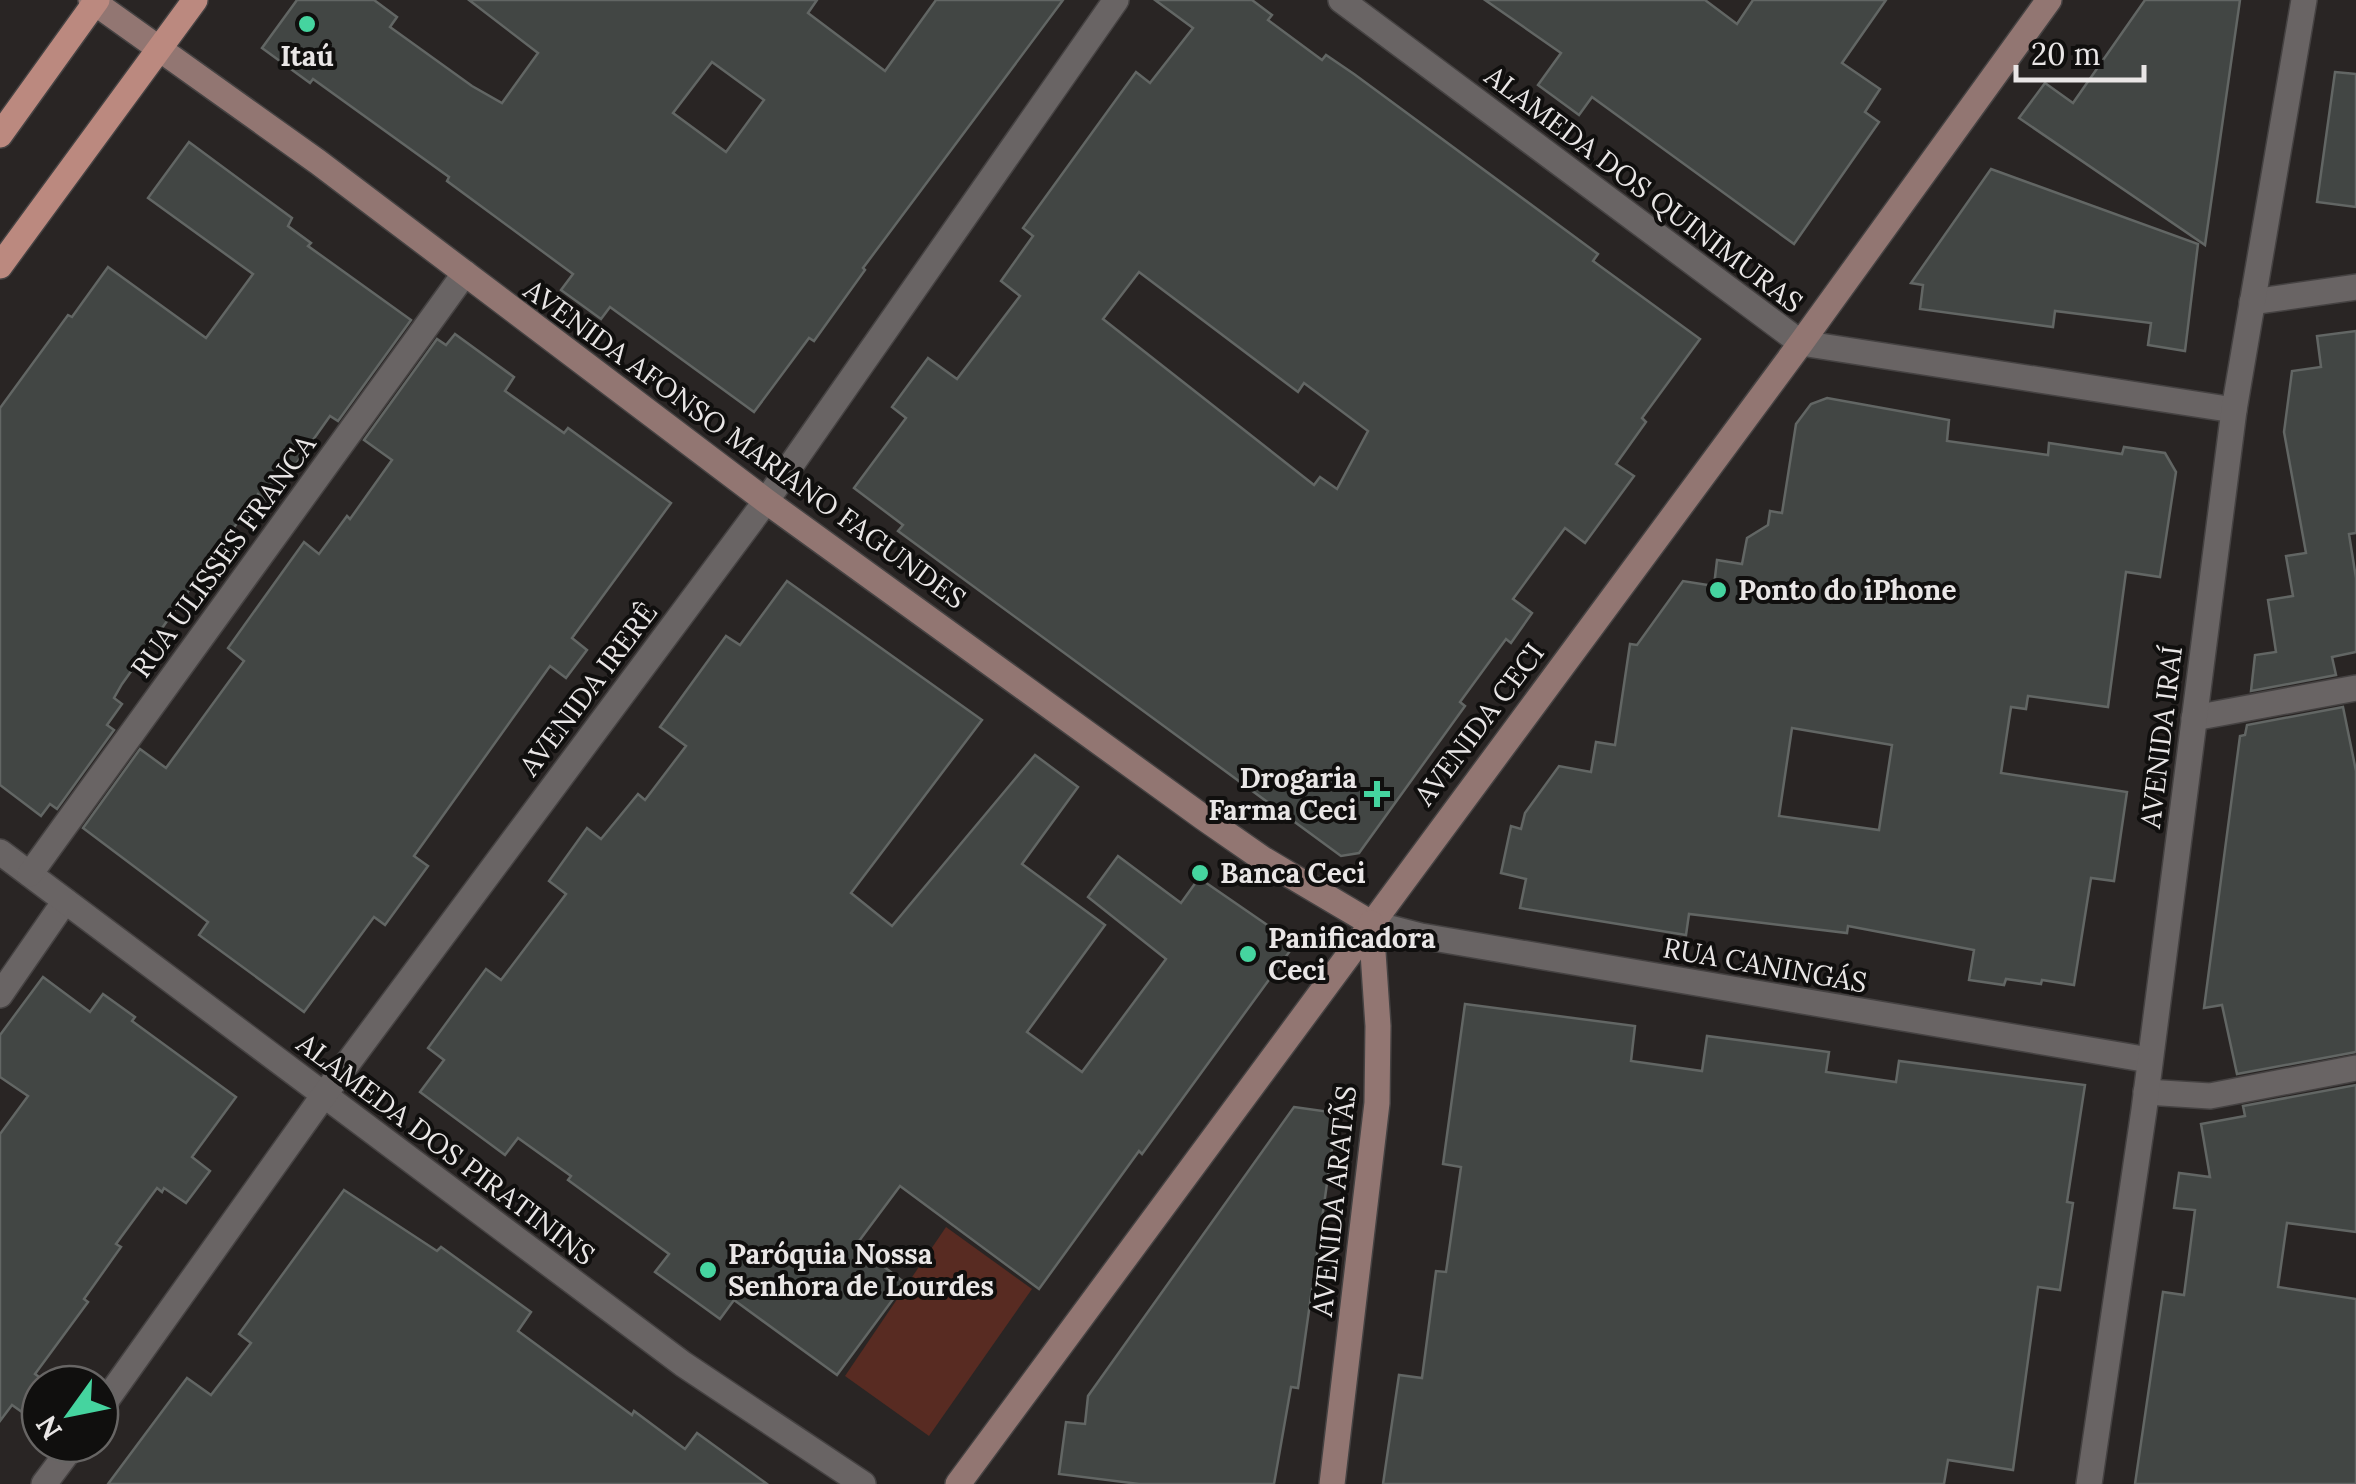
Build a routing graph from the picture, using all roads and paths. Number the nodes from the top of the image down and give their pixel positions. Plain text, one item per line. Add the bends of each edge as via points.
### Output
1 (194, 0) edge
2 (1116, 0) edge
3 (1341, 0) edge
4 (2049, 0) edge
5 (2304, 0) edge
6 (94, 1) edge
7 (160, 48) junction
8 (0, 135) edge
9 (0, 266) edge
10 (465, 273) junction
11 (2356, 287) edge
12 (2252, 302) junction
13 (1800, 343) junction
14 (2234, 410) junction
15 (766, 501) junction
16 (2356, 688) edge
17 (2194, 718) junction
18 (0, 852) edge
19 (30, 874) junction
20 (65, 901) junction
21 (1372, 923) junction
22 (0, 995) edge
23 (2149, 1060) junction
24 (2356, 1068) edge
25 (2146, 1092) junction
26 (324, 1095) junction
27 (120, 1381) edge
28 (862, 1484) edge
29 (958, 1484) edge
30 (1332, 1484) edge
31 (2089, 1484) edge

1 - 7 main road
2 - 15 street, AVENIDA IRERÊ
3 - 13 street, ALAMEDA DOS QUINIMURAS
4 - 13 street, AVENIDA CECI
5 - 12 street, AVENIDA IRAÍ
6 - 7 street, AVENIDA AFONSO MARIANO FAGUNDES
6 - 8 main road
7 - 9 main road
7 - 10 street, AVENIDA AFONSO MARIANO FAGUNDES
10 - 15 street, AVENIDA AFONSO MARIANO FAGUNDES
10 - 19 street, RUA ULISSES FRANCA
11 - 12 street
12 - 14 street, AVENIDA IRAÍ
13 - 14 street, ALAMEDA DOS QUINIMURAS
13 - 21 street, AVENIDA CECI
14 - 17 street, AVENIDA IRAÍ
15 - 21 street, AVENIDA AFONSO MARIANO FAGUNDES via 1264,859
15 - 26 street, AVENIDA IRERÊ
16 - 17 street
17 - 23 street, AVENIDA IRAÍ
18 - 19 street, ALAMEDA DOS PIRATININS
19 - 20 street, ALAMEDA DOS PIRATININS
20 - 22 street
20 - 26 street, ALAMEDA DOS PIRATININS
21 - 23 street, RUA CANINGÁS
21 - 29 street, AVENIDA CECI
21 - 30 street, AVENIDA ARATÃS via 1377,1103
23 - 25 street, AVENIDA IRAÍ
24 - 25 street via 2210,1096
25 - 31 street, AVENIDA IRAÍ
26 - 27 street, AVENIDA IRERÊ
26 - 28 street, ALAMEDA DOS PIRATININS via 682,1364

